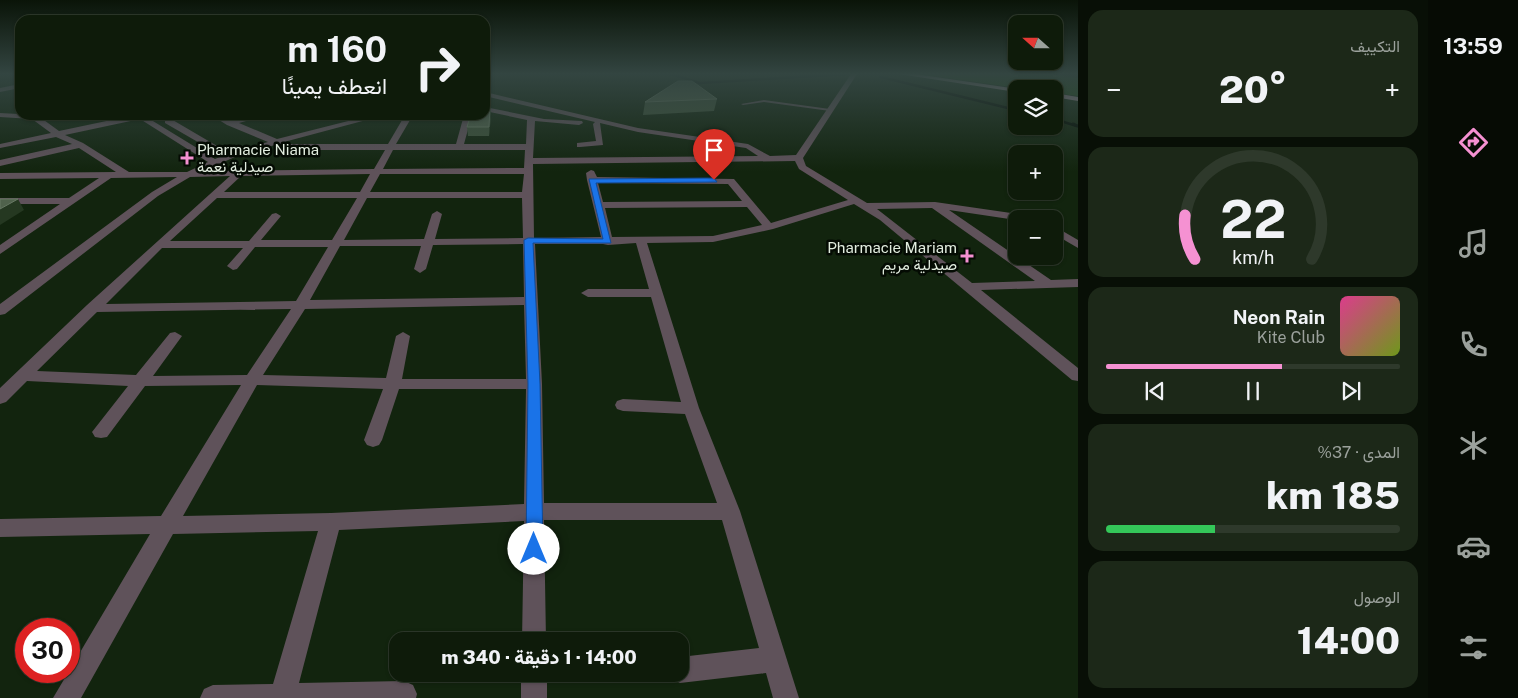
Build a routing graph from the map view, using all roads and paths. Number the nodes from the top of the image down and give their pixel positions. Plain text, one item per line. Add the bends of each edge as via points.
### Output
1 (538, 107) edge
2 (805, 107) edge
3 (832, 107) edge
4 (13, 108) dead end
5 (490, 110) edge
6 (830, 110) junction
7 (0, 114) edge
8 (15, 116) edge
9 (531, 119) junction
10 (25, 120) edge
11 (38, 120) edge
12 (125, 120) edge
13 (150, 120) edge
14 (166, 120) edge
15 (226, 120) edge
16 (240, 120) edge
17 (361, 120) edge
18 (406, 120) edge
19 (467, 120) edge
20 (230, 122) junction
21 (5, 124) dead end
22 (597, 124) junction
23 (611, 124) junction
24 (57, 134) junction
25 (273, 142) junction
26 (580, 145) dead end
27 (0, 146) edge
28 (80, 146) junction
29 (663, 146) junction
30 (389, 147) junction
31 (459, 148) junction
32 (226, 156) junction
33 (768, 158) junction
34 (799, 158) junction
35 (528, 160) junction
36 (589, 160) junction
37 (213, 162) junction
38 (0, 163) edge
39 (377, 170) junction
40 (240, 172) junction
41 (187, 175) junction
42 (0, 176) edge
43 (108, 176) junction
44 (128, 176) junction
45 (592, 180) junction
46 (215, 195) junction
47 (362, 195) junction
48 (527, 195) junction
49 (857, 200) junction
50 (71, 201) junction
51 (0, 202) edge
52 (752, 204) junction
53 (598, 205) junction
54 (935, 205) junction
55 (868, 206) junction
56 (437, 214) dead end
57 (1008, 215) edge
58 (276, 216) dead end
59 (768, 227) junction
60 (1063, 235) edge
61 (528, 240) junction
62 (640, 241) junction
63 (430, 242) junction
64 (608, 242) junction
65 (334, 243) junction
66 (252, 244) junction
67 (159, 245) junction
68 (1078, 245) edge
69 (0, 250) edge
70 (232, 266) dead end
71 (420, 270) dead end
72 (1078, 283) edge
73 (1048, 284) junction
74 (969, 287) junction
75 (588, 292) dead end
76 (657, 293) junction
77 (531, 301) junction
78 (301, 304) junction
79 (92, 308) junction
80 (0, 310) edge
81 (175, 336) dead end
82 (403, 336) dead end
83 (22, 376) junction
84 (1078, 376) edge
85 (252, 380) junction
86 (142, 381) junction
87 (393, 384) junction
88 (534, 384) junction
89 (0, 398) edge
90 (624, 405) dead end
91 (691, 408) junction
92 (101, 432) dead end
93 (373, 440) dead end
94 (730, 511) junction
95 (534, 512) junction
96 (331, 522) junction
97 (168, 525) junction
98 (0, 528) edge
99 (534, 632) edge
100 (774, 659) junction
101 (689, 669) edge
102 (534, 682) edge
103 (404, 694) dead end
104 (282, 697) edge
105 (66, 698) edge
106 (213, 698) edge
107 (534, 698) edge
108 (786, 698) edge

1 - 23 street
2 - 6 lane
3 - 6 street
4 - 7 street
5 - 9 street
6 - 34 street
7 - 8 street
9 - 22 street
9 - 35 street
10 - 21 street
11 - 24 street
12 - 24 street
13 - 37 street
14 - 32 street
15 - 20 street
16 - 20 street
17 - 25 street
18 - 30 street
19 - 31 street
20 - 25 street
22 - 23 street
22 - 26 street via 600,143
23 - 29 street
24 - 27 street
24 - 28 street
25 - 30 street via 294,148
25 - 32 street
28 - 38 street
28 - 44 street
29 - 33 street
29 - 33 street via 748,146
29 - 36 street
30 - 31 street
30 - 39 street
31 - 35 street
32 - 37 street
33 - 34 street
34 - 49 street via 805,170
35 - 36 street
35 - 39 street
35 - 48 street
36 - 45 street
37 - 41 street
39 - 40 street
39 - 47 street
40 - 41 street
40 - 46 street
41 - 44 street
41 - 80 street via 160,190
42 - 43 street
43 - 44 street
43 - 50 street
45 - 52 street via 730,180
45 - 53 street
46 - 47 street
46 - 67 street
47 - 48 street
47 - 65 street
48 - 61 street
49 - 55 street
49 - 59 street
50 - 51 street
50 - 69 street
52 - 53 street
52 - 59 street
53 - 64 street
54 - 55 street
54 - 57 street
54 - 73 street
55 - 74 street
56 - 63 street
58 - 66 street
59 - 62 street via 713,239
60 - 68 street
61 - 63 street
61 - 64 street
61 - 77 street
62 - 64 street
62 - 76 street
63 - 65 street
63 - 71 street
65 - 66 street
65 - 78 street
66 - 67 street
66 - 70 street
67 - 79 street
72 - 73 street
73 - 74 street
74 - 84 street
75 - 76 street
76 - 91 street
77 - 78 street
77 - 88 street
78 - 79 street
78 - 85 street
79 - 83 street
81 - 86 street
82 - 87 street
83 - 86 street
83 - 89 street
85 - 86 street
85 - 87 street
85 - 97 street
86 - 92 street
87 - 88 street
87 - 93 street
88 - 95 street
90 - 91 street
91 - 94 street
94 - 95 street
94 - 100 street
95 - 96 street
95 - 99 street
96 - 97 street
96 - 104 street
97 - 98 street
97 - 105 street
100 - 101 street
100 - 108 street
102 - 107 street
103 - 104 street
104 - 106 street

